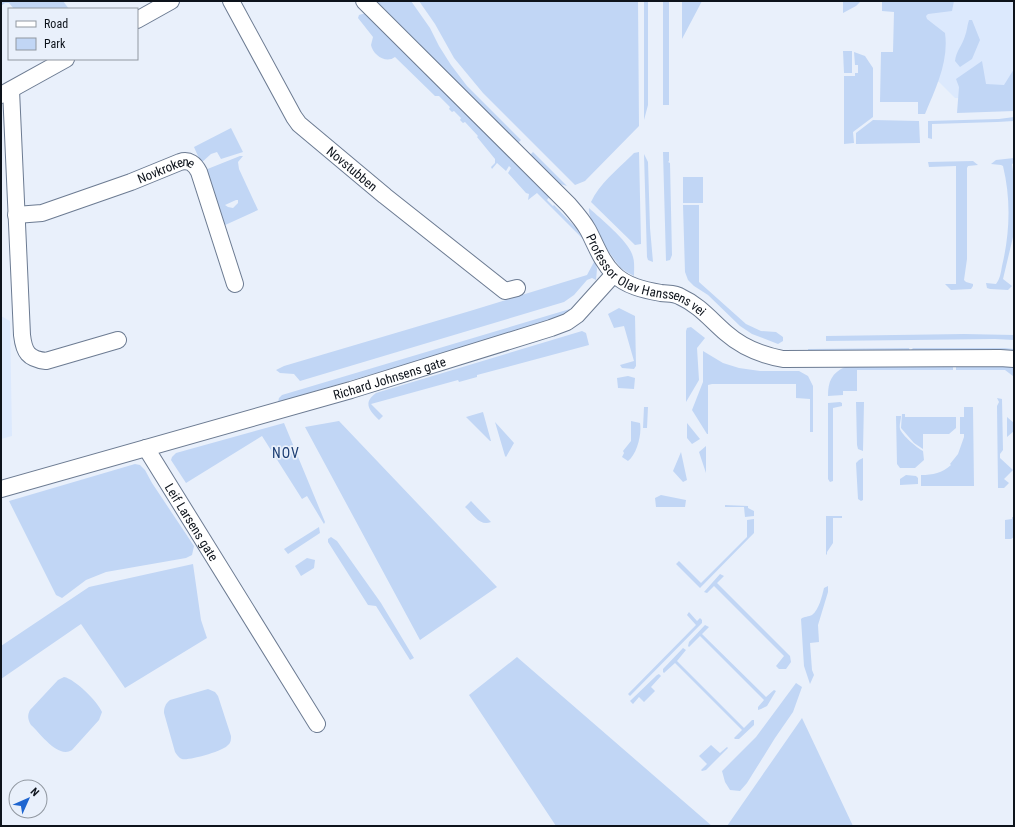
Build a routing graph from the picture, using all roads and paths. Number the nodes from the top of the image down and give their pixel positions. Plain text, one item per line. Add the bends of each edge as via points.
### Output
1 (171, 1) edge
2 (231, 1) edge
3 (364, 1) edge
4 (138, 19) edge
5 (64, 60) edge
6 (6, 92) edge
7 (16, 215) junction
8 (614, 274) junction
9 (235, 284) dead end
10 (517, 288) dead end
11 (118, 340) dead end
12 (1014, 359) edge
13 (146, 448) junction
14 (1, 489) edge
15 (317, 724) dead end

1 - 4 street
2 - 10 street, Novstubben via 299,124 505,292
3 - 8 street, Professor Olav Hanssens vei via 569,205 585,226 604,263
5 - 6 street
6 - 7 street
7 - 9 street, Novkrokene via 42,213 187,161 199,172
7 - 11 street via 22,335 27,353 35,359 46,361
8 - 12 street, Professor Olav Hanssens vei via 642,290 681,296 703,311 735,340 767,356 795,360
8 - 13 street, Richard Johnsens gate via 568,322 350,390
13 - 14 street
13 - 15 street, Leif Larsens gate

